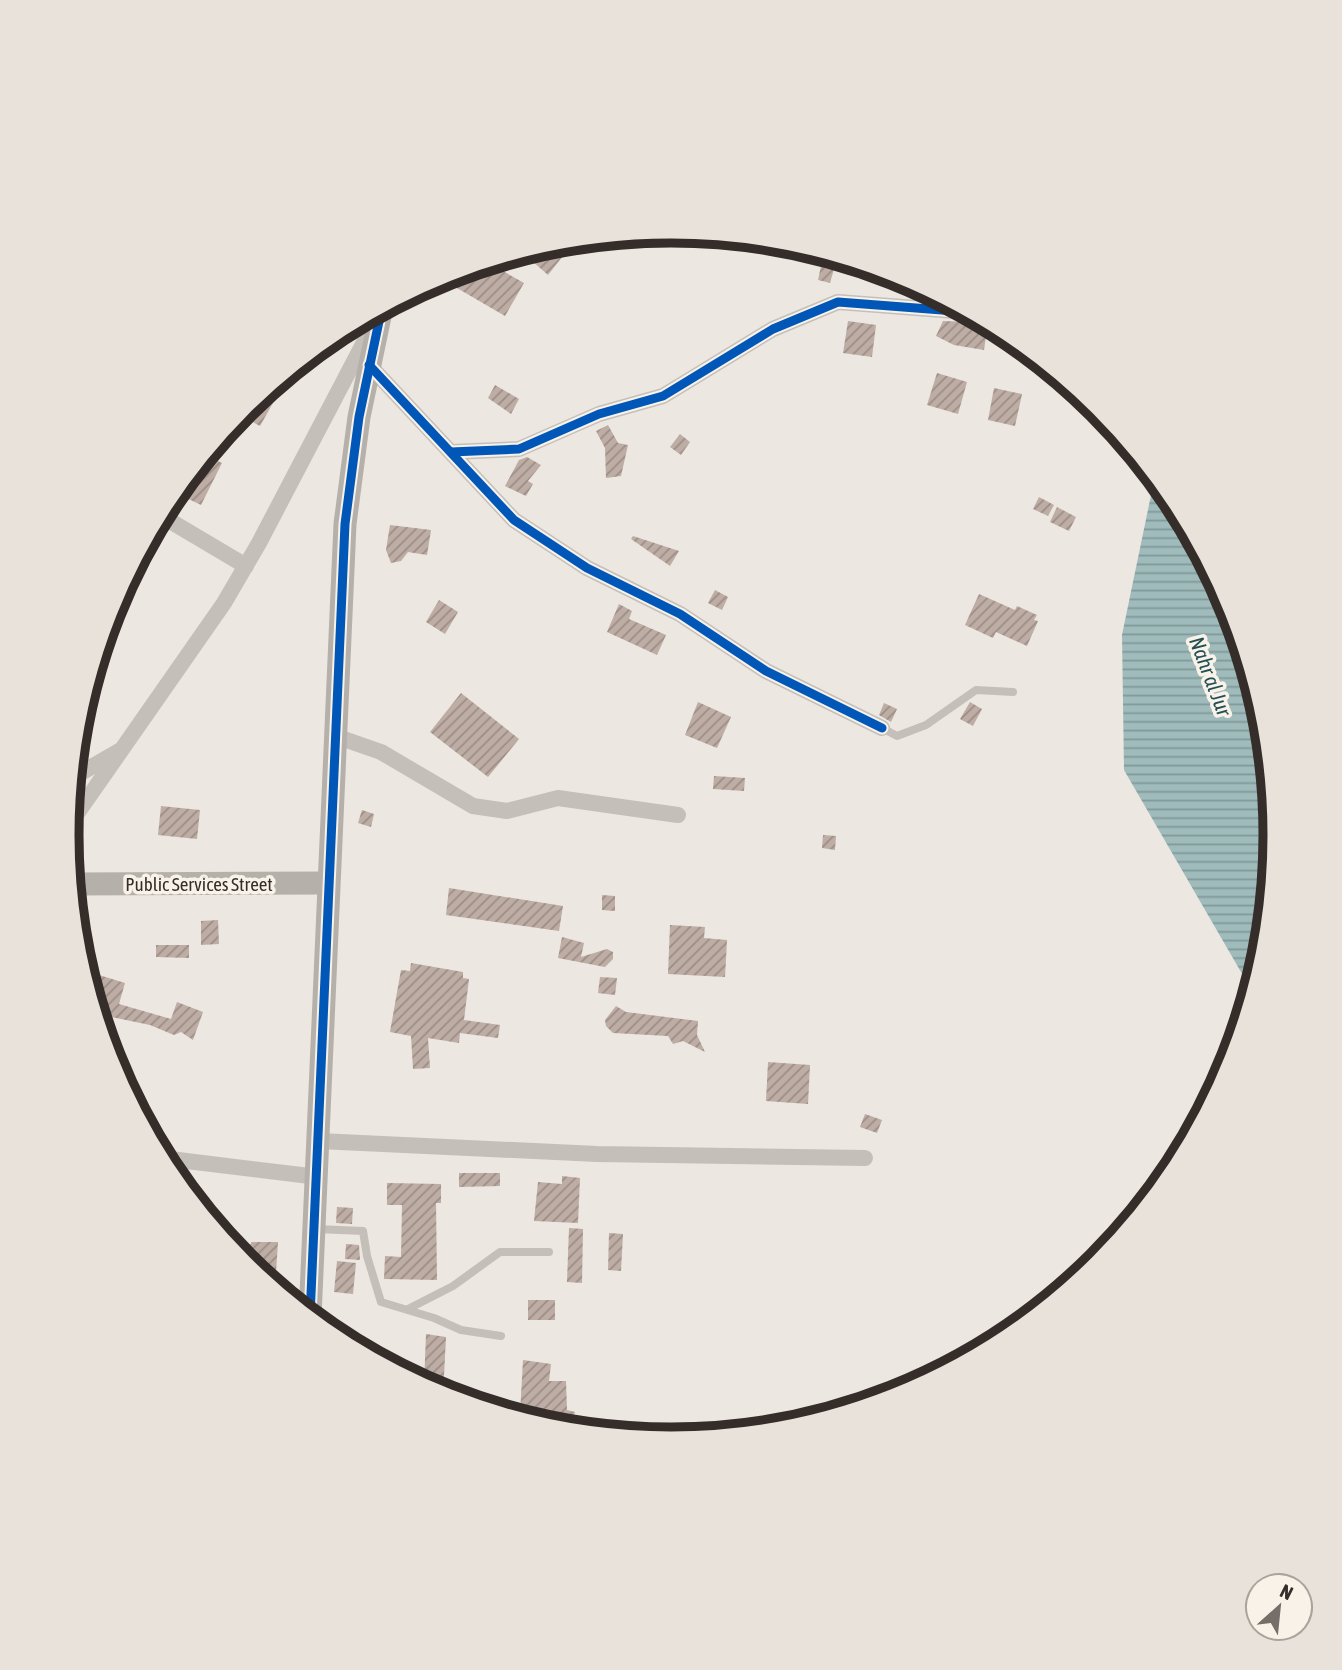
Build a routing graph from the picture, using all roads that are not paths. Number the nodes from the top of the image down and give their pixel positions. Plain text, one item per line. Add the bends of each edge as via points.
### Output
1 (945, 310) edge
2 (379, 320) edge
3 (375, 322) edge
4 (369, 365) junction
5 (451, 452) junction
6 (170, 521) edge
7 (246, 566) junction
8 (1013, 692) dead end
9 (882, 728) joint
10 (338, 737) junction
11 (126, 747) junction
12 (83, 772) edge
13 (80, 811) edge
14 (678, 815) dead end
15 (327, 883) junction
16 (81, 884) edge
17 (319, 1140) junction
18 (865, 1158) dead end
19 (176, 1160) edge
20 (318, 1177) junction
21 (314, 1229) junction
22 (549, 1252) dead end
23 (311, 1305) edge
24 (408, 1309) junction
25 (501, 1336) dead end

1 - 5 street via 838,302 773,329 663,396 598,414 519,449
2 - 4 street
3 - 7 street
4 - 5 street
4 - 10 street via 345,524
5 - 9 street via 514,520 587,568 680,614 766,671
6 - 7 street
7 - 11 street
8 - 9 lane via 976,690 926,725 897,736
10 - 14 street via 381,752 473,806 507,811 558,797
10 - 15 street
11 - 12 street
11 - 13 street
15 - 16 street, Public Services Street
15 - 17 street
17 - 18 street via 597,1154
17 - 20 street
19 - 20 street
20 - 21 street
21 - 23 street
21 - 24 lane via 363,1231 381,1302
22 - 24 lane via 500,1252 453,1286
24 - 25 lane via 461,1331

